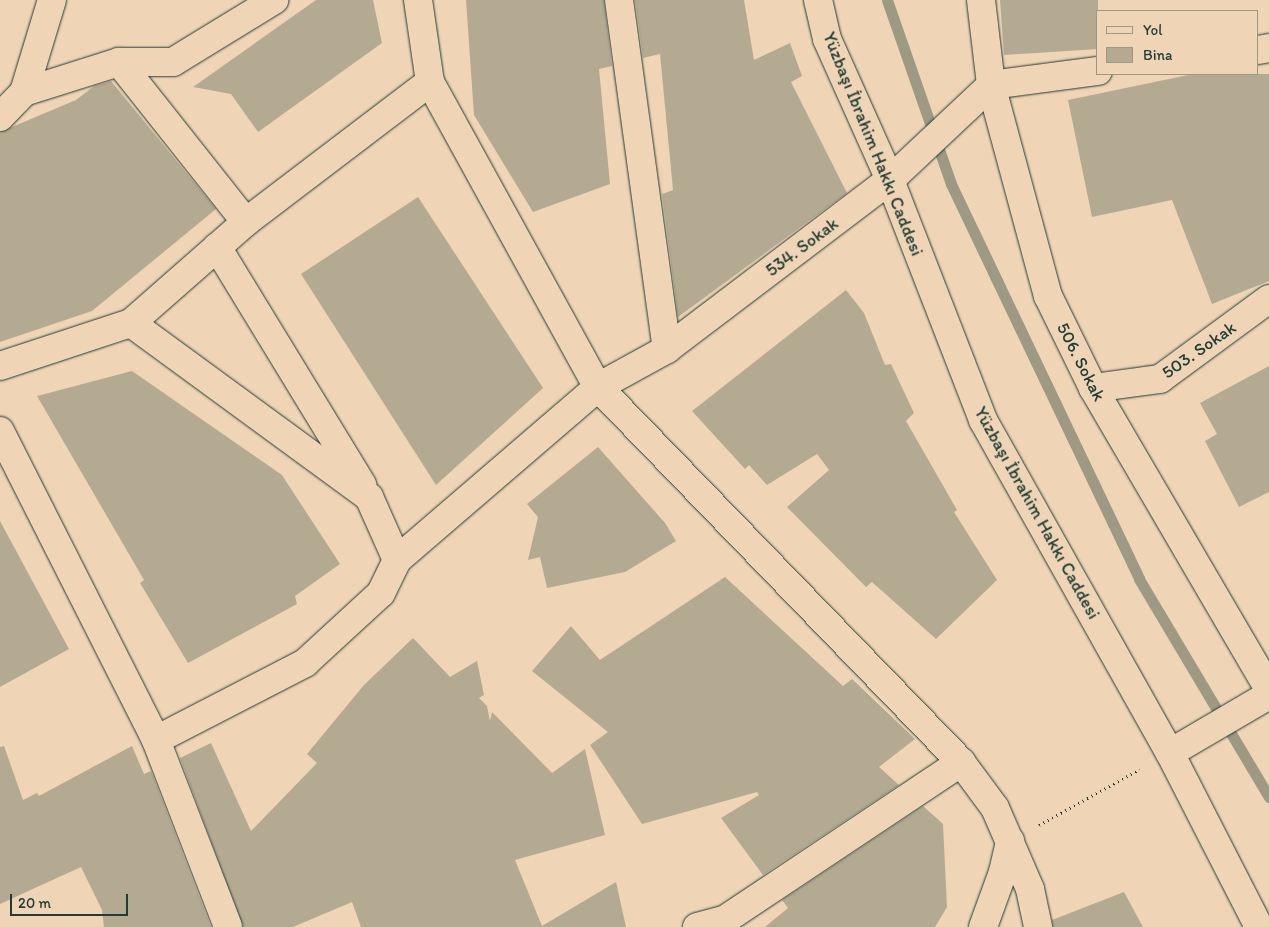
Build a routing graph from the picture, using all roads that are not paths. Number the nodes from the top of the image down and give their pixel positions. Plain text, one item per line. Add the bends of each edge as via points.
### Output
1 (52, 0) edge
2 (274, 0) edge
3 (418, 0) edge
4 (619, 0) edge
5 (818, 0) edge
6 (981, 0) edge
7 (119, 62) junction
8 (1096, 71) edge
9 (430, 82) junction
10 (991, 85) junction
11 (24, 92) junction
12 (0, 117) edge
13 (890, 180) junction
14 (246, 222) junction
15 (218, 247) junction
16 (1269, 299) edge
17 (131, 323) junction
18 (667, 348) junction
19 (0, 366) edge
20 (598, 387) junction
21 (1093, 388) junction
22 (0, 431) edge
23 (369, 497) junction
24 (397, 560) junction
25 (1267, 695) edge
26 (156, 740) junction
27 (1170, 753) junction
28 (961, 762) junction
29 (1010, 841) junction
30 (727, 923) edge
31 (228, 927) edge
32 (697, 927) edge
33 (983, 927) edge
34 (1038, 927) edge
35 (1259, 927) edge

1 - 11 street
2 - 7 street via 173,62
3 - 9 street
4 - 18 street
5 - 13 street, Yüzbaşı İbrahim Hakkı Caddesi via 827,39
6 - 10 street, 506. Sokak
7 - 11 street
7 - 14 street
8 - 10 street
9 - 14 street
9 - 20 street
10 - 13 street, 534. Sokak
10 - 21 street, 506. Sokak via 1048,296
11 - 12 street
13 - 18 street, 534. Sokak
13 - 27 street, Yüzbaşı İbrahim Hakkı Caddesi via 983,420
14 - 15 street
15 - 17 street
15 - 23 street
16 - 21 street, 503. Sokak via 1160,379
17 - 19 street
17 - 23 street
18 - 20 street, 534. Sokak
20 - 24 street, 534. Sokak
20 - 28 street
21 - 25 street, 506. Sokak
22 - 26 street
23 - 24 street
24 - 26 street via 381,593 305,663
25 - 27 street
26 - 31 street
27 - 35 street, Yüzbaşı İbrahim Hakkı Caddesi
28 - 29 street via 995,808
28 - 30 street
29 - 33 street via 1003,872
29 - 34 street via 1030,889
30 - 32 street

